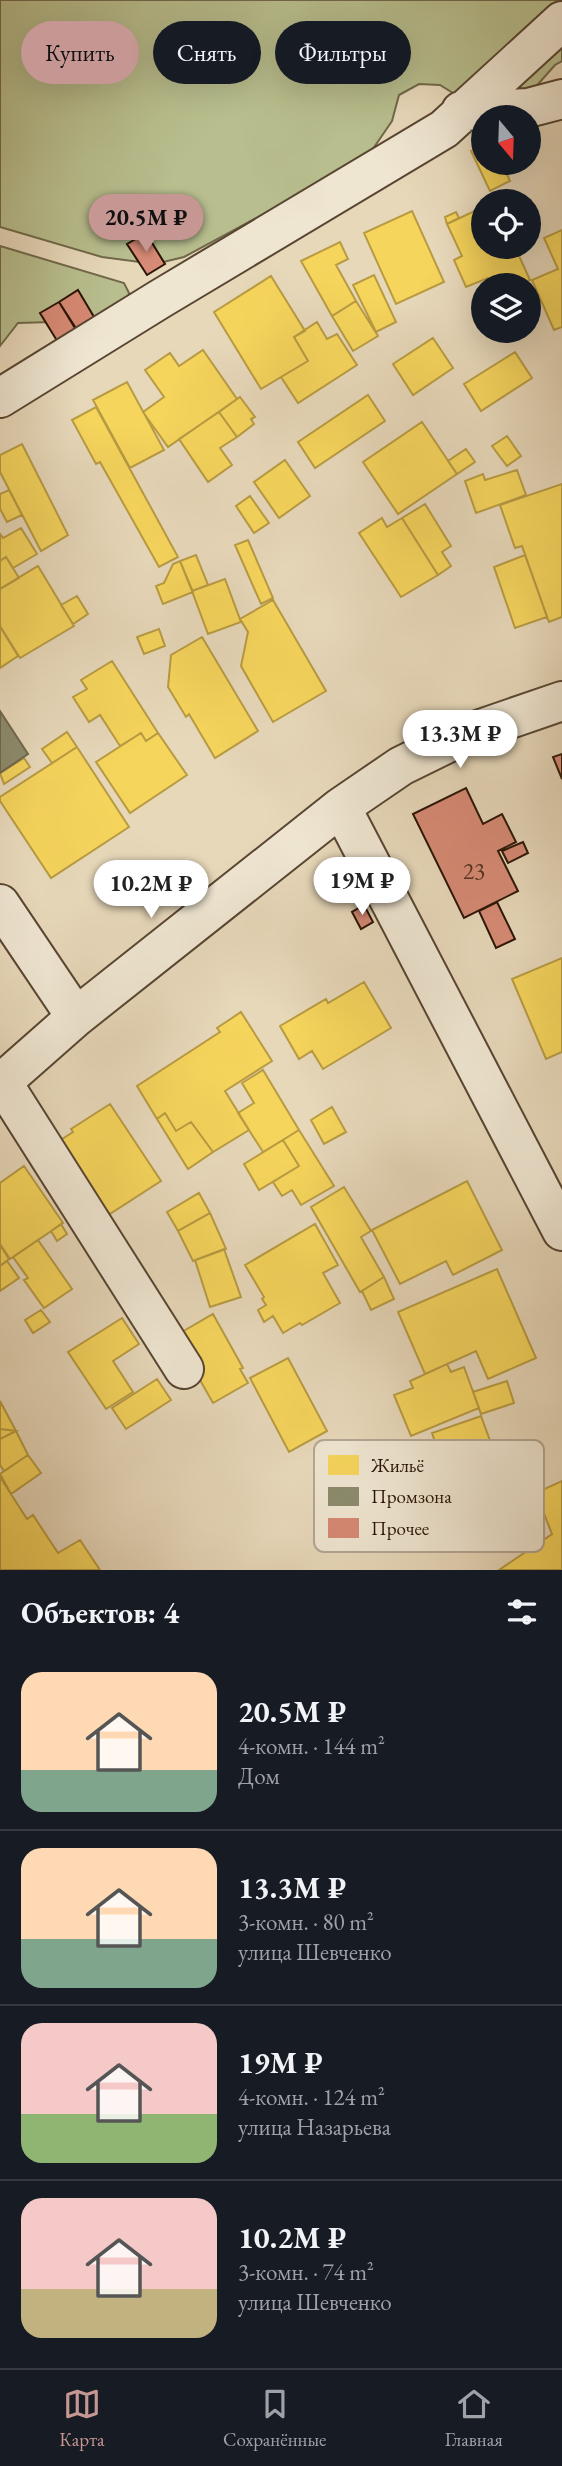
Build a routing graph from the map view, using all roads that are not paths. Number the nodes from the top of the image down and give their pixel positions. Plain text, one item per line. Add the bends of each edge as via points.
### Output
1 (562, 21) edge
2 (562, 99) edge
3 (461, 111) junction
4 (0, 398) edge
5 (562, 701) edge
6 (341, 807) junction
7 (0, 904) edge
8 (76, 1017) junction
9 (1, 1083) edge
10 (562, 1231) edge
11 (184, 1369) dead end

1 - 3 street
2 - 3 street via 528,108
3 - 4 street via 412,149
5 - 6 street via 466,733 401,766
6 - 8 street
6 - 10 street
7 - 8 street
8 - 9 street
9 - 11 street

